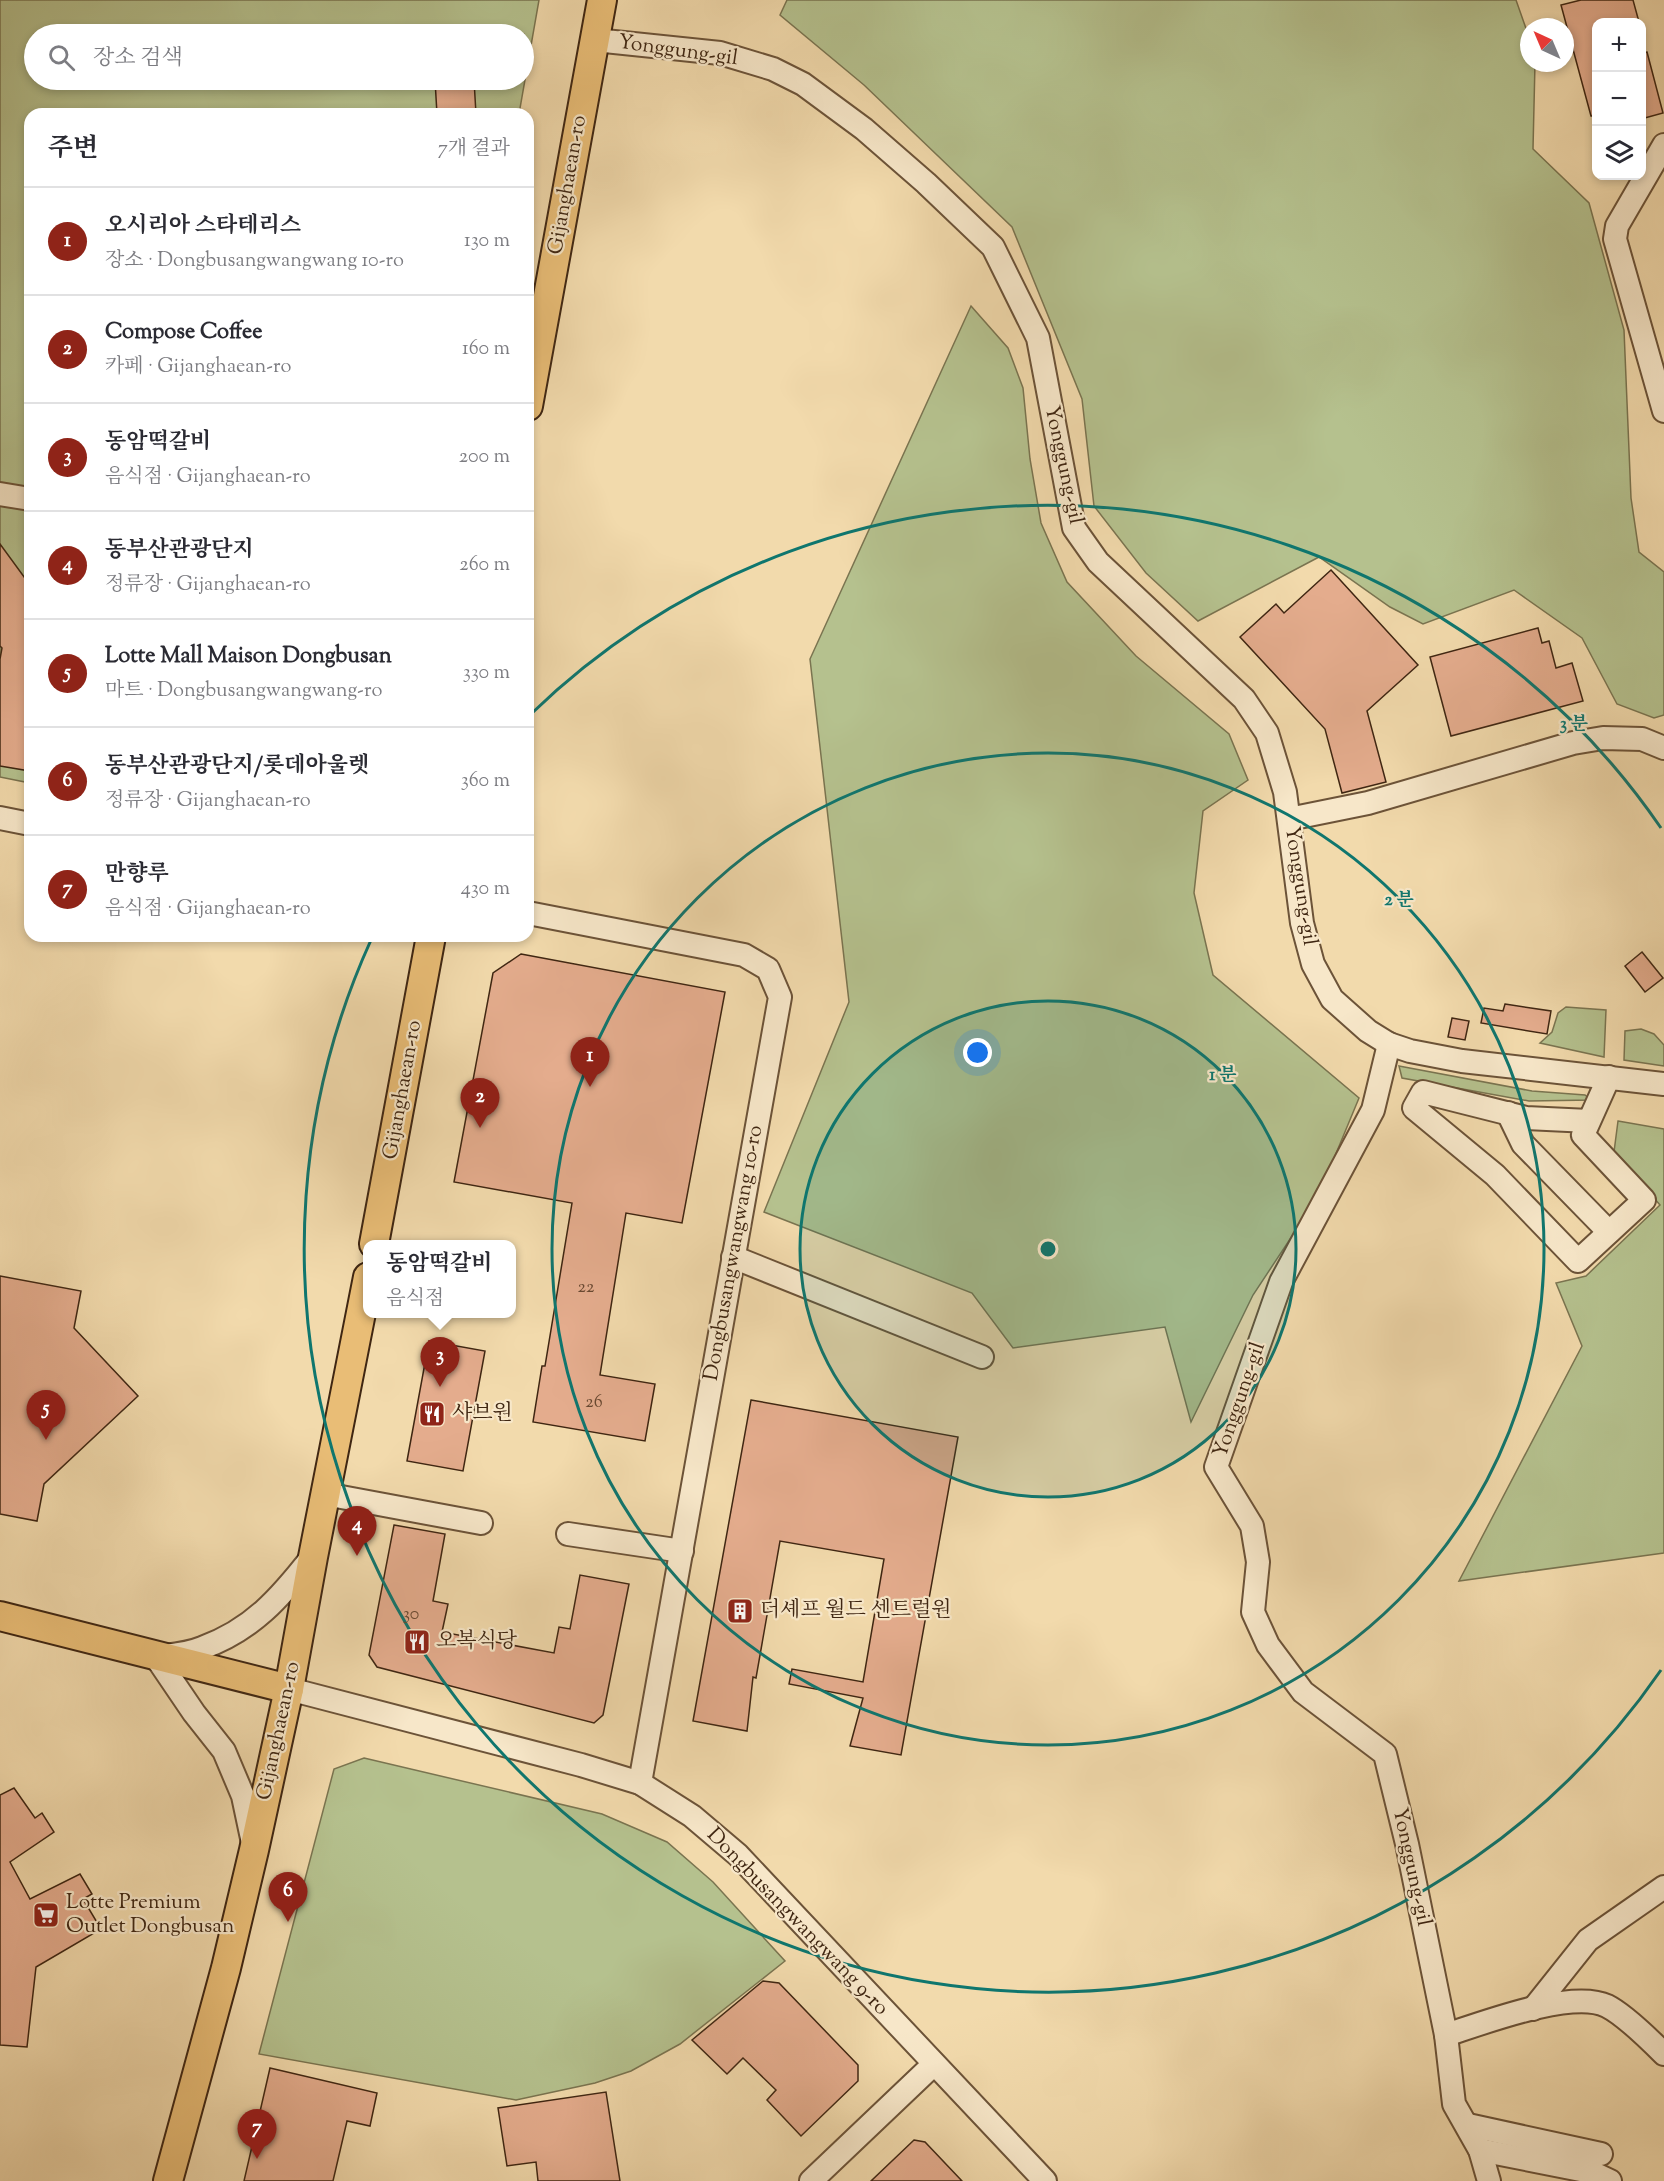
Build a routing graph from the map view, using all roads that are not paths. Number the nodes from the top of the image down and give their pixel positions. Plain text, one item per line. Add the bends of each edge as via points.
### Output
1 (602, 0) edge
2 (595, 40) junction
3 (1664, 145) edge
4 (534, 373) edge
5 (1664, 411) edge
6 (0, 494) edge
7 (24, 498) edge
8 (1664, 748) edge
9 (0, 818) edge
10 (1288, 819) junction
11 (24, 823) edge
12 (534, 915) edge
13 (430, 942) edge
14 (1389, 1044) junction
15 (1609, 1077) junction
16 (1664, 1084) edge
17 (1508, 1113) junction
18 (1589, 1121) junction
19 (1609, 1232) junction
20 (375, 1240) edge
21 (733, 1257) junction
22 (363, 1301) edge
23 (982, 1357) dead end
24 (325, 1494) junction
25 (481, 1523) dead end
26 (568, 1534) dead end
27 (682, 1551) junction
28 (313, 1557) junction
29 (0, 1617) edge
30 (156, 1657) junction
31 (289, 1689) junction
32 (640, 1783) junction
33 (254, 1850) junction
34 (1664, 1887) edge
35 (1533, 2009) junction
36 (1446, 2035) junction
37 (1664, 2054) edge
38 (934, 2064) junction
39 (1468, 2125) junction
40 (1480, 2150) junction
41 (1600, 2154) dead end
42 (168, 2181) edge
43 (811, 2181) edge
44 (1045, 2181) edge
45 (1489, 2181) edge
46 (1610, 2181) edge

1 - 2 main road, Gijanghaean-ro
2 - 4 main road, Gijanghaean-ro
2 - 10 street, Yonggung-gil via 720,53 773,69 803,84 864,129 993,247 1038,338 1074,528 1098,562 1244,699 1267,733 1286,792
3 - 5 street via 1617,226 1616,239
6 - 7 street
8 - 10 street via 1642,739 1603,738 1573,743 1368,803
9 - 11 street
10 - 14 street, Yonggung-gil via 1302,923 1313,964 1332,999
12 - 21 street, Dongbusangwangwang 10-ro via 744,955 768,969 780,998
13 - 20 main road, Gijanghaean-ro
14 - 15 street, Yonggung-gil via 1462,1061
14 - 36 street, Yonggung-gil via 1373,1110 1281,1282 1216,1467 1252,1526 1258,1562 1253,1612 1268,1645 1303,1692 1386,1754
15 - 16 street, Yonggung-gil
15 - 18 street
17 - 18 street via 1526,1118
17 - 19 street via 1523,1144
17 - 19 street via 1423,1092 1414,1108 1494,1174 1578,1261
18 - 19 street via 1583,1135 1644,1200
21 - 23 street
21 - 27 street, Dongbusangwangwang 10-ro
22 - 24 main road, Gijanghaean-ro
24 - 25 street
24 - 28 main road, Gijanghaean-ro
26 - 27 street
27 - 32 street, Dongbusangwangwang 10-ro
28 - 30 street via 283,1594 244,1628 201,1649
28 - 31 main road, Gijanghaean-ro
29 - 30 main road
30 - 31 main road
30 - 33 street via 224,1751 243,1796
31 - 32 street, Dongbusangwangwang 9-ro
31 - 33 main road, Gijanghaean-ro
32 - 38 street, Dongbusangwangwang 9-ro via 692,1816 738,1855
33 - 42 main road, Gijanghaean-ro
34 - 35 street via 1588,1940
35 - 36 street
35 - 37 street via 1577,2000 1607,2006
36 - 39 street via 1455,2104
38 - 43 street
38 - 44 street, Dongbusangwangwang 9-ro
39 - 40 street
39 - 41 street
40 - 45 street
40 - 46 street via 1592,2172

